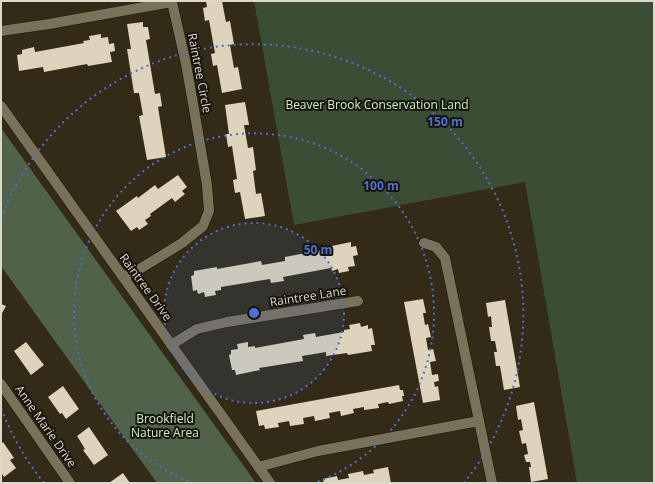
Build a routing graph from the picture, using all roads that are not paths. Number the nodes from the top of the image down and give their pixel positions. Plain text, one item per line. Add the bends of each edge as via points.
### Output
1 (1, 31) edge
2 (1, 106) edge
3 (424, 243) dead end
4 (123, 277) junction
5 (358, 301) dead end
6 (171, 345) junction
7 (1, 384) edge
8 (479, 421) junction
9 (258, 467) junction
10 (70, 483) edge
11 (270, 483) edge
12 (492, 483) edge

1 - 4 street, Raintree Circle via 172,2 186,64 207,185 209,211 203,226 182,243
2 - 4 street, Raintree Drive
3 - 8 street via 436,247 445,258
4 - 6 street, Raintree Drive
5 - 6 street, Raintree Lane via 227,322 198,329
6 - 9 street, Raintree Drive
7 - 10 street, Anne Marie Drive
8 - 9 street via 318,451
8 - 12 street
9 - 11 street, Raintree Drive

